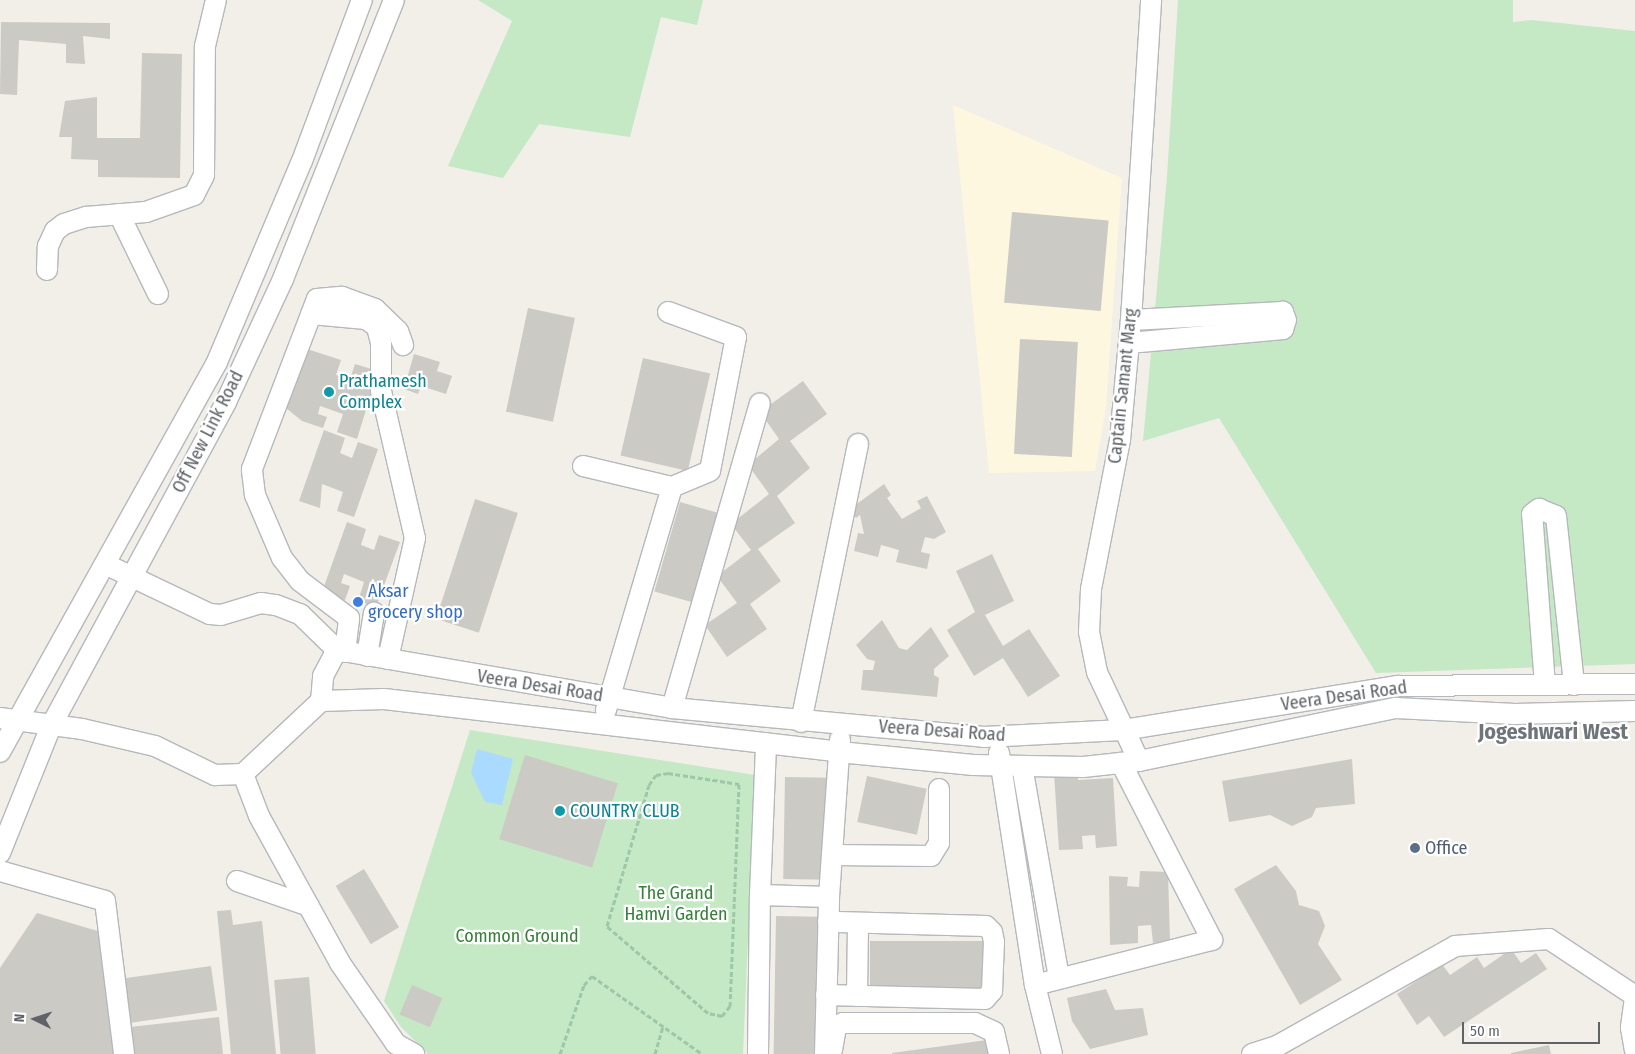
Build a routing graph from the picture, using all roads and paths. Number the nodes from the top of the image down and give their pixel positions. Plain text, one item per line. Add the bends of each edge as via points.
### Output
1 (216, 0) edge
2 (362, 0) edge
3 (394, 0) edge
4 (1150, 0) edge
5 (119, 214) junction
6 (47, 270) dead end
7 (158, 294) dead end
8 (668, 312) dead end
9 (311, 314) junction
10 (1131, 320) junction
11 (1128, 342) junction
12 (403, 345) dead end
13 (760, 403) dead end
14 (858, 444) dead end
15 (583, 466) dead end
16 (672, 487) junction
17 (105, 564) junction
18 (131, 578) junction
19 (374, 613) dead end
20 (341, 651) junction
21 (368, 656) junction
22 (388, 659) junction
23 (1635, 684) edge
24 (1545, 685) junction
25 (1574, 685) junction
26 (1379, 689) junction
27 (607, 697) junction
28 (321, 701) junction
29 (672, 708) junction
30 (1384, 710) junction
31 (1635, 711) edge
32 (8, 719) edge
33 (801, 722) junction
34 (841, 724) junction
35 (604, 725) junction
36 (51, 726) junction
37 (1123, 730) junction
38 (999, 736) junction
39 (766, 743) junction
40 (0, 752) edge
41 (839, 752) junction
42 (1130, 762) junction
43 (999, 765) junction
44 (1022, 766) junction
45 (243, 774) junction
46 (939, 789) dead end
47 (0, 853) edge
48 (832, 855) junction
49 (0, 871) edge
50 (237, 881) dead end
51 (760, 895) junction
52 (829, 898) junction
53 (309, 906) junction
54 (828, 922) junction
55 (858, 923) junction
56 (607, 926) joint
57 (1059, 978) junction
58 (1035, 984) junction
59 (826, 995) junction
60 (857, 996) junction
61 (1635, 997) edge
62 (663, 1025) junction
63 (394, 1049) edge
64 (1635, 1050) edge
65 (124, 1054) edge
66 (414, 1054) edge
67 (560, 1054) edge
68 (655, 1054) edge
69 (702, 1054) edge
70 (758, 1054) edge
71 (825, 1054) edge
72 (832, 1054) edge
73 (998, 1054) edge
74 (1052, 1054) edge
75 (1253, 1054) edge

1 - 5 street via 205,46 204,175 194,195 146,212
2 - 17 street, Off New Link Road via 302,161 217,362
3 - 18 street, Off New Link Road via 283,279 226,402
4 - 10 street, Captain Samant Marg
5 - 6 street via 86,217 55,231 48,246
5 - 7 street
8 - 16 street via 736,337 710,471
9 - 12 street via 317,299 324,295 359,302 389,320
9 - 20 street via 255,456 251,483 261,513 290,570 349,618
9 - 22 street via 366,320 377,327 381,343 381,391 415,538
10 - 11 street, Captain Samant Marg
10 - 11 street via 1283,312 1286,320 1283,329
11 - 37 street, Captain Samant Marg via 1120,440 1092,588 1089,632 1097,672
13 - 29 street
14 - 33 street
15 - 16 street
16 - 27 street
17 - 18 street
17 - 32 street, Off New Link Road
18 - 20 street via 210,614 221,615 261,603 276,605 300,614
18 - 36 street, Off New Link Road
19 - 21 street
20 - 21 street, Veera Desai Road
20 - 28 street via 321,682
21 - 22 street, Veera Desai Road
22 - 27 street, Veera Desai Road
23 - 25 street, Veera Desai Road
24 - 25 street, Veera Desai Road
24 - 25 street via 1532,514 1539,509 1556,516
24 - 26 street, Veera Desai Road
26 - 30 street
26 - 37 street, Veera Desai Road
27 - 29 street, Veera Desai Road
27 - 35 street
28 - 35 street via 384,699
28 - 45 street
29 - 33 street, Veera Desai Road
30 - 31 street
30 - 42 street
32 - 36 street
32 - 40 street, Off New Link Road
33 - 34 street, Veera Desai Road
34 - 38 street, Veera Desai Road
34 - 41 street
35 - 39 street
36 - 45 street via 82,728 155,746 215,775
36 - 47 street, Off New Link Road
37 - 38 street, Veera Desai Road
37 - 42 street, Captain Samant Marg
38 - 43 street
39 - 41 street
39 - 51 street
41 - 43 street
41 - 48 street
42 - 44 street via 1083,767
42 - 57 street, Captain Samant Marg via 1212,940
43 - 44 street
43 - 58 street
44 - 57 street
45 - 53 street via 259,816
46 - 48 street via 939,843 931,856
48 - 52 street
49 - 65 street via 105,901
50 - 53 street
51 - 52 street
51 - 70 street
52 - 54 street
53 - 63 street
54 - 55 street
54 - 59 street
55 - 60 street
55 - 60 street via 986,926 992,932 994,942 992,990 984,999
56 - 56 path via 656,775 739,784 730,1006 722,1016 708,1013
57 - 58 street
58 - 74 street
59 - 60 street
59 - 71 street
61 - 64 street via 1631,1028
61 - 75 street via 1548,939 1454,946 1277,1046
62 - 67 path via 592,976 584,985
62 - 68 path
62 - 69 path
63 - 66 street
72 - 73 street via 833,1035 843,1023 975,1023 994,1032

